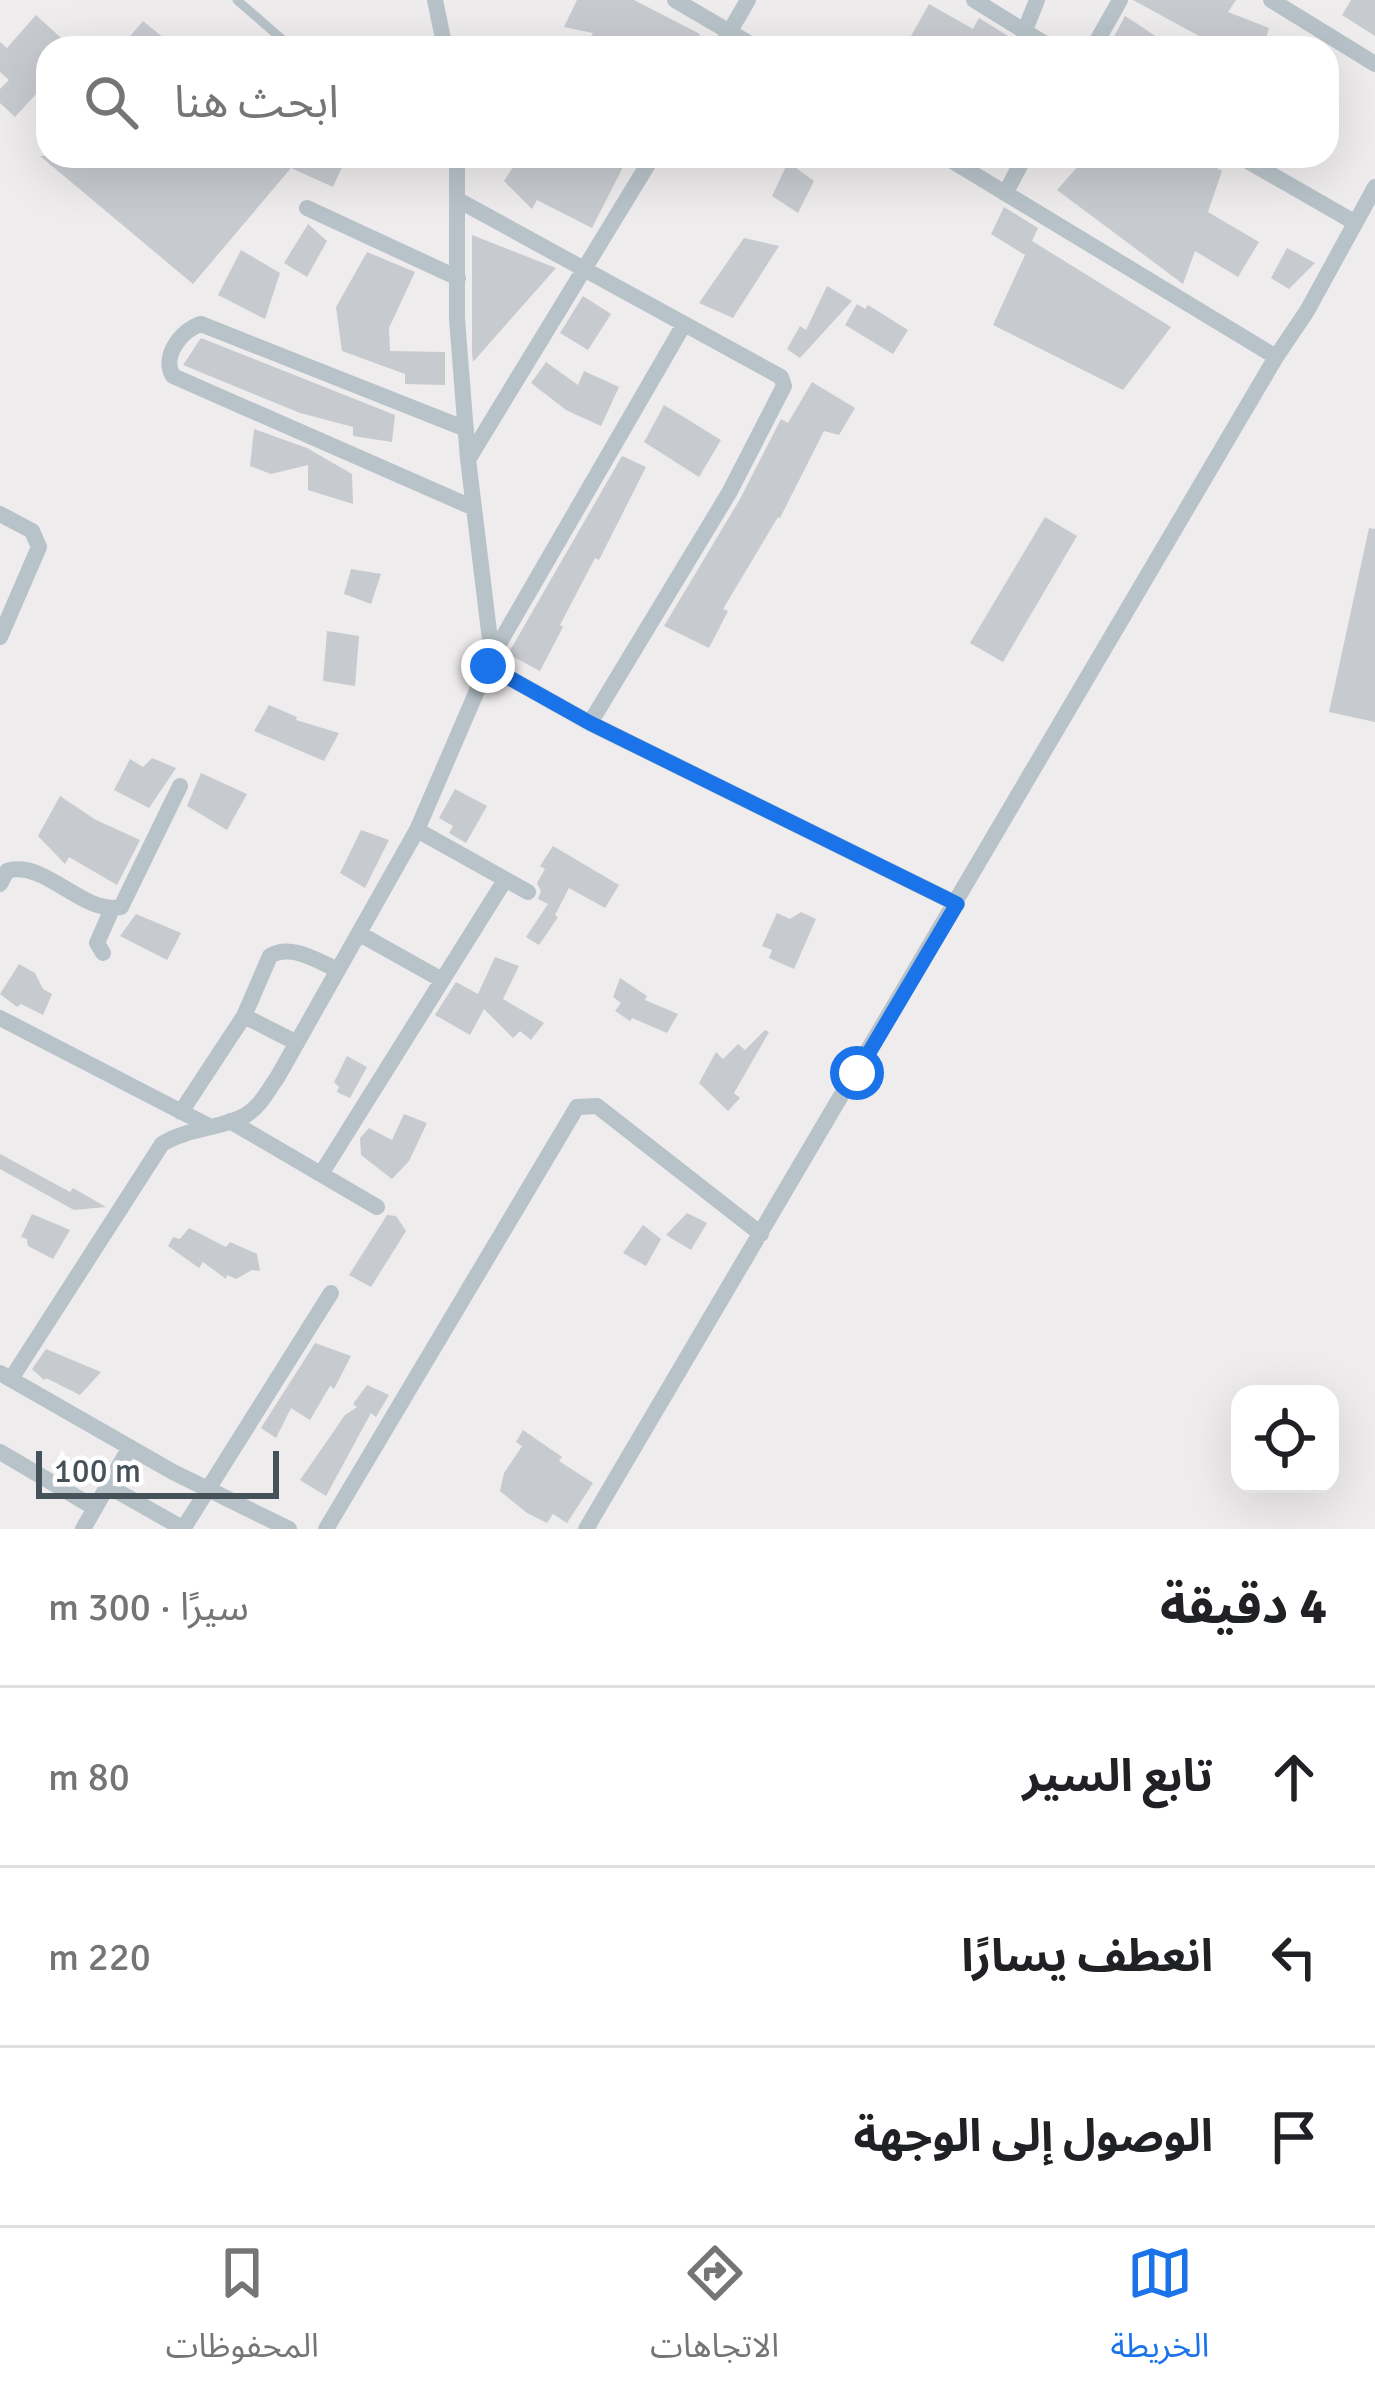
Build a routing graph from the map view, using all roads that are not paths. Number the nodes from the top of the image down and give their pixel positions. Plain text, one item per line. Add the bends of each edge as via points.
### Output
1 (236, 0) edge
2 (435, 0) edge
3 (675, 0) edge
4 (748, 0) edge
5 (974, 0) edge
6 (1037, 0) edge
7 (1120, 0) edge
8 (1271, 0) edge
9 (1024, 29) junction
10 (278, 36) edge
11 (442, 36) edge
12 (720, 36) edge
13 (727, 36) edge
14 (1034, 36) edge
15 (1100, 36) edge
16 (1330, 36) edge
17 (1339, 42) edge
18 (1375, 64) edge
19 (457, 168) edge
20 (642, 168) edge
21 (965, 168) edge
22 (1019, 168) edge
23 (1260, 168) edge
24 (1375, 187) edge
25 (1006, 192) junction
26 (458, 200) junction
27 (307, 208) dead end
28 (1354, 222) junction
29 (581, 270) junction
30 (458, 278) junction
31 (683, 326) junction
32 (1276, 357) junction
33 (466, 430) junction
34 (469, 459) junction
35 (474, 508) junction
36 (0, 514) edge
37 (0, 637) edge
38 (490, 661) junction
39 (590, 723) junction
40 (181, 786) dead end
41 (417, 830) junction
42 (505, 880) junction
43 (0, 884) edge
44 (528, 892) dead end
45 (957, 904) junction
46 (112, 909) junction
47 (360, 934) junction
48 (103, 953) dead end
49 (338, 970) junction
50 (442, 980) junction
51 (244, 1016) junction
52 (0, 1018) edge
53 (297, 1042) junction
54 (181, 1112) junction
55 (230, 1121) junction
56 (207, 1125) junction
57 (321, 1174) junction
58 (376, 1207) dead end
59 (761, 1234) junction
60 (331, 1293) dead end
61 (6, 1376) edge
62 (130, 1447) junction
63 (0, 1452) edge
64 (108, 1486) junction
65 (206, 1489) junction
66 (95, 1508) junction
67 (83, 1529) edge
68 (183, 1529) edge
69 (290, 1529) edge
70 (326, 1529) edge
71 (586, 1529) edge

1 - 10 lane
2 - 11 street
3 - 12 street
4 - 13 street
5 - 9 street
6 - 9 street
7 - 15 street
8 - 16 street
9 - 14 street
17 - 18 street
19 - 26 street
20 - 29 street
21 - 25 street
22 - 25 street
23 - 28 street
24 - 28 street
25 - 32 street
26 - 29 street
26 - 30 street
27 - 30 street
28 - 32 street
29 - 31 street
29 - 34 street
30 - 33 street
31 - 38 street
31 - 39 street via 781,377 784,390
32 - 45 street
33 - 34 street
33 - 35 street via 201,324 168,358 173,376
34 - 35 street
35 - 38 street
36 - 37 street via 32,532 39,548
38 - 39 street
38 - 41 street
39 - 45 street
40 - 46 street via 121,907
41 - 42 street
41 - 47 street
42 - 44 street
42 - 50 street
43 - 46 street via 7,871 22,868
45 - 59 street
46 - 48 street via 98,938
47 - 49 street
47 - 50 street
49 - 51 street via 278,951
49 - 53 street
50 - 57 street
51 - 53 street
51 - 54 street
52 - 54 street
53 - 55 street via 256,1107
54 - 56 street
55 - 56 street
55 - 57 street
56 - 61 street via 162,1144 149,1159
57 - 58 street
59 - 70 street via 597,1106 577,1107
59 - 71 street
60 - 65 street
61 - 62 street
62 - 64 street
62 - 65 street
63 - 66 street
64 - 66 street
64 - 68 street
65 - 68 street
65 - 69 street
66 - 67 street

